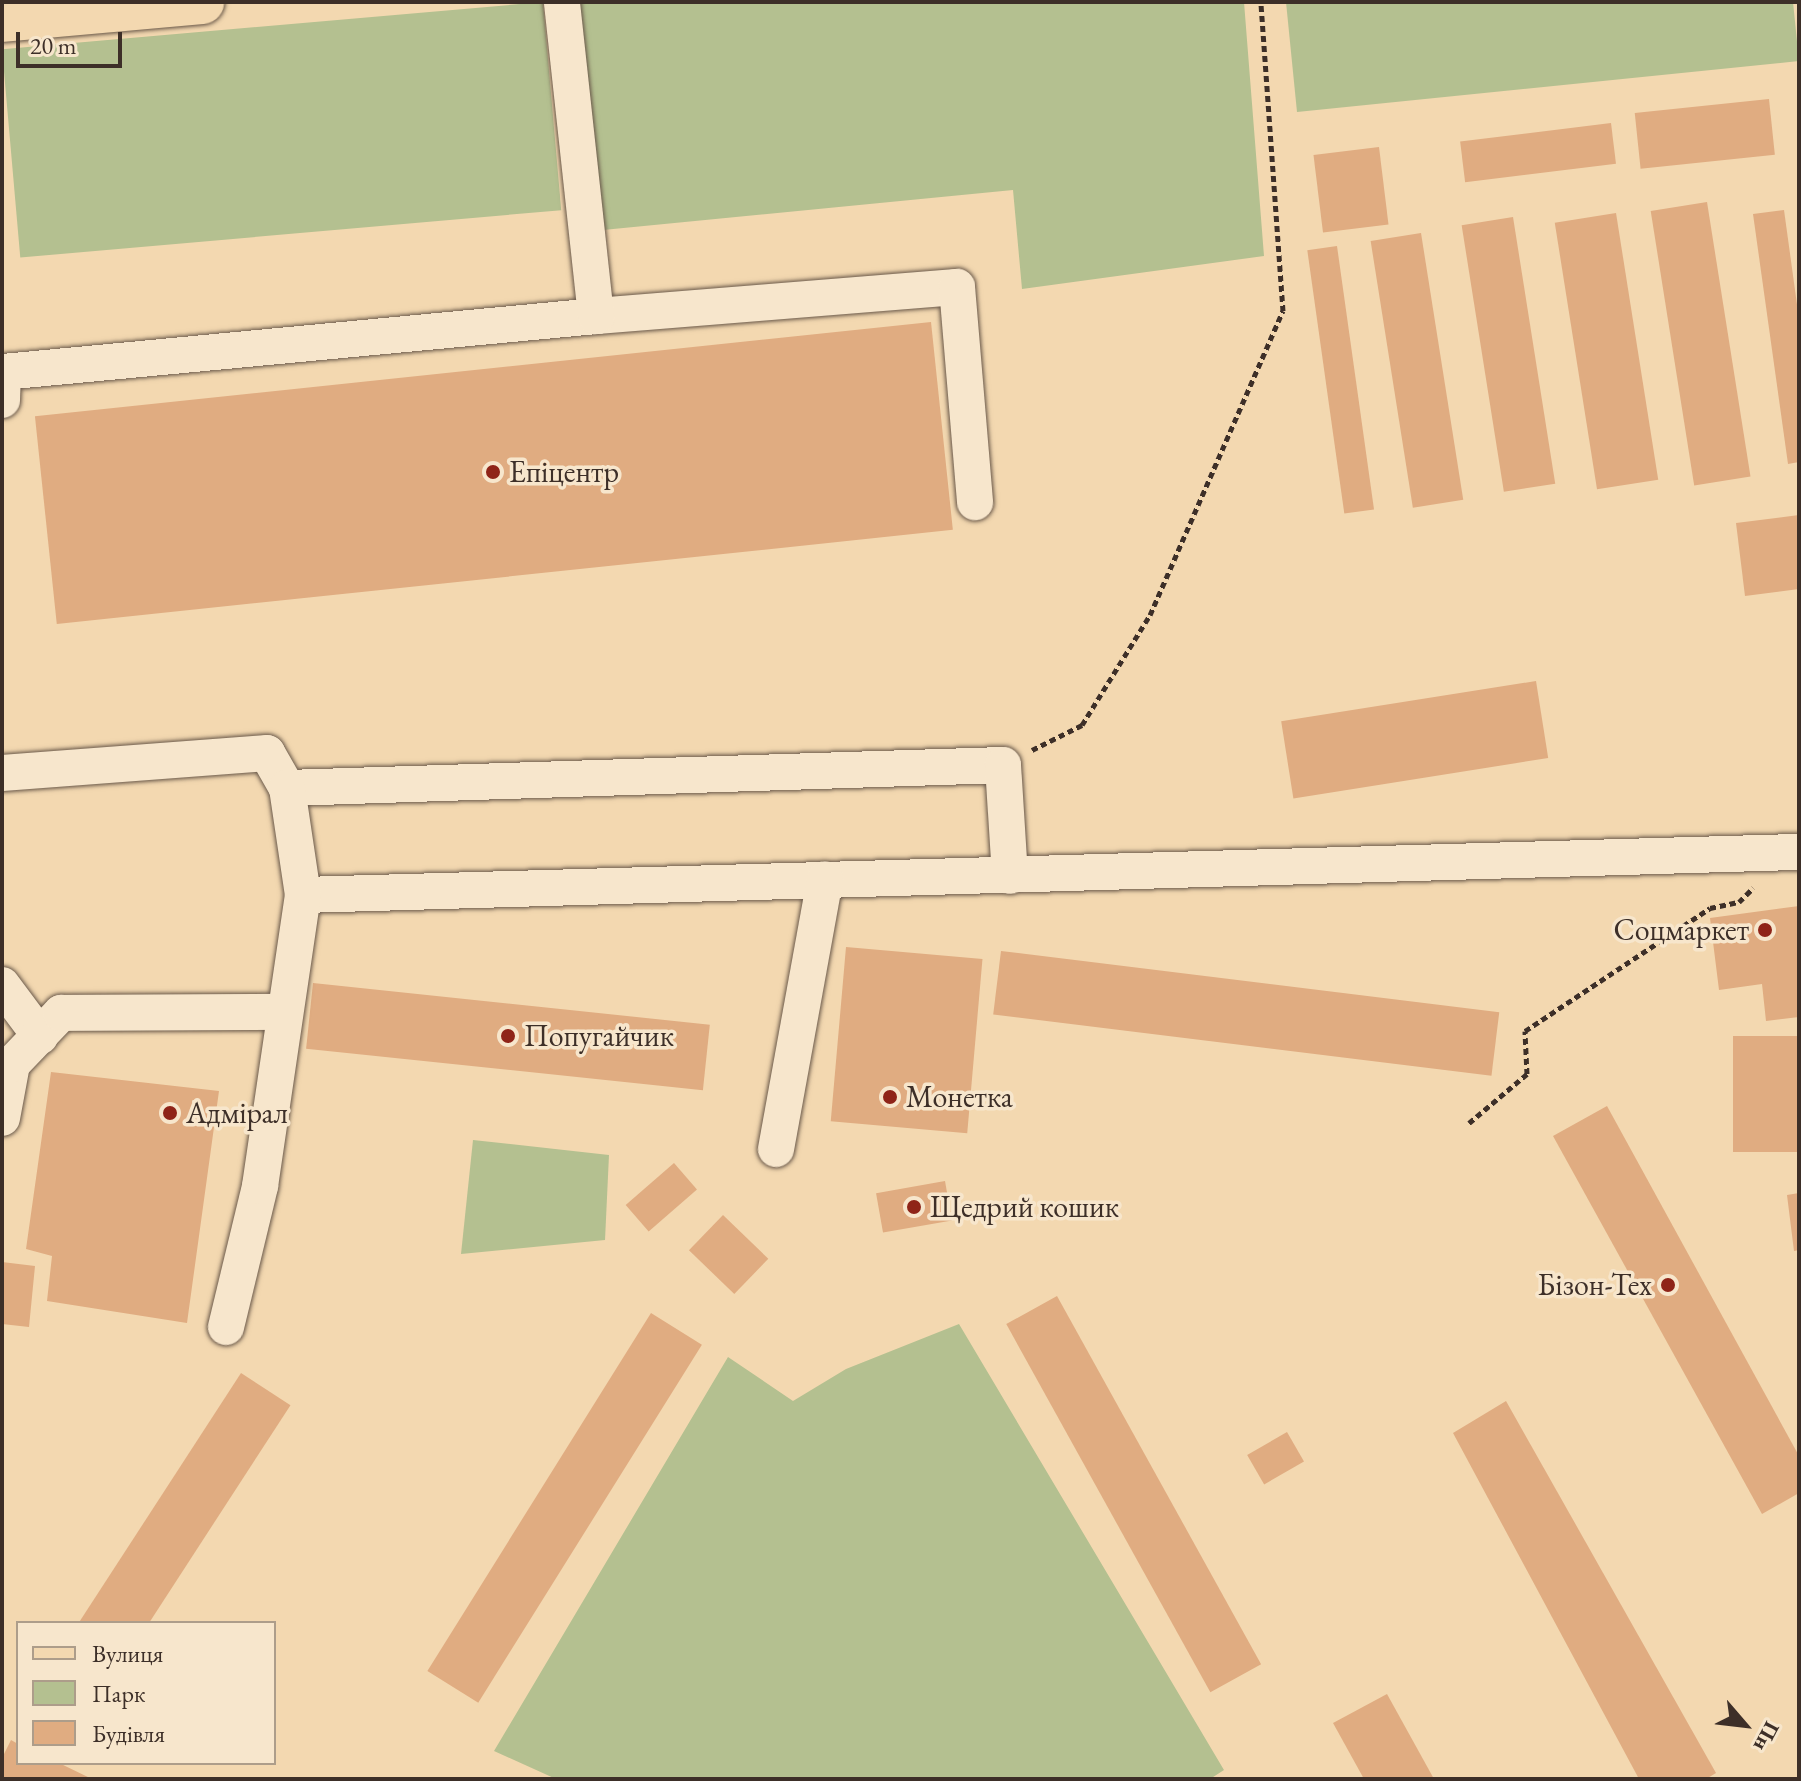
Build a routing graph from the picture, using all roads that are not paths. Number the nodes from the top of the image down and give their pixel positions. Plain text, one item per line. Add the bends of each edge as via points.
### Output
1 (202, 2) edge
2 (562, 2) edge
3 (2, 20) edge
4 (596, 316) junction
5 (2, 400) edge
6 (975, 502) dead end
7 (2, 773) edge
8 (287, 788) junction
9 (1793, 852) edge
10 (1010, 876) junction
11 (825, 879) junction
12 (303, 895) junction
13 (2, 985) edge
14 (285, 1012) junction
15 (40, 1036) junction
16 (2, 1118) edge
17 (776, 1149) dead end
18 (226, 1327) dead end

1 - 3 main road
2 - 4 street
4 - 5 street via 3,372
4 - 6 street via 957,287
7 - 8 street via 267,753
8 - 10 street via 1003,765
8 - 12 street
9 - 10 street
10 - 11 street
11 - 12 street
11 - 17 street
12 - 14 street
13 - 15 street
14 - 15 street via 61,1013
14 - 18 street via 260,1186
15 - 16 street via 12,1064

